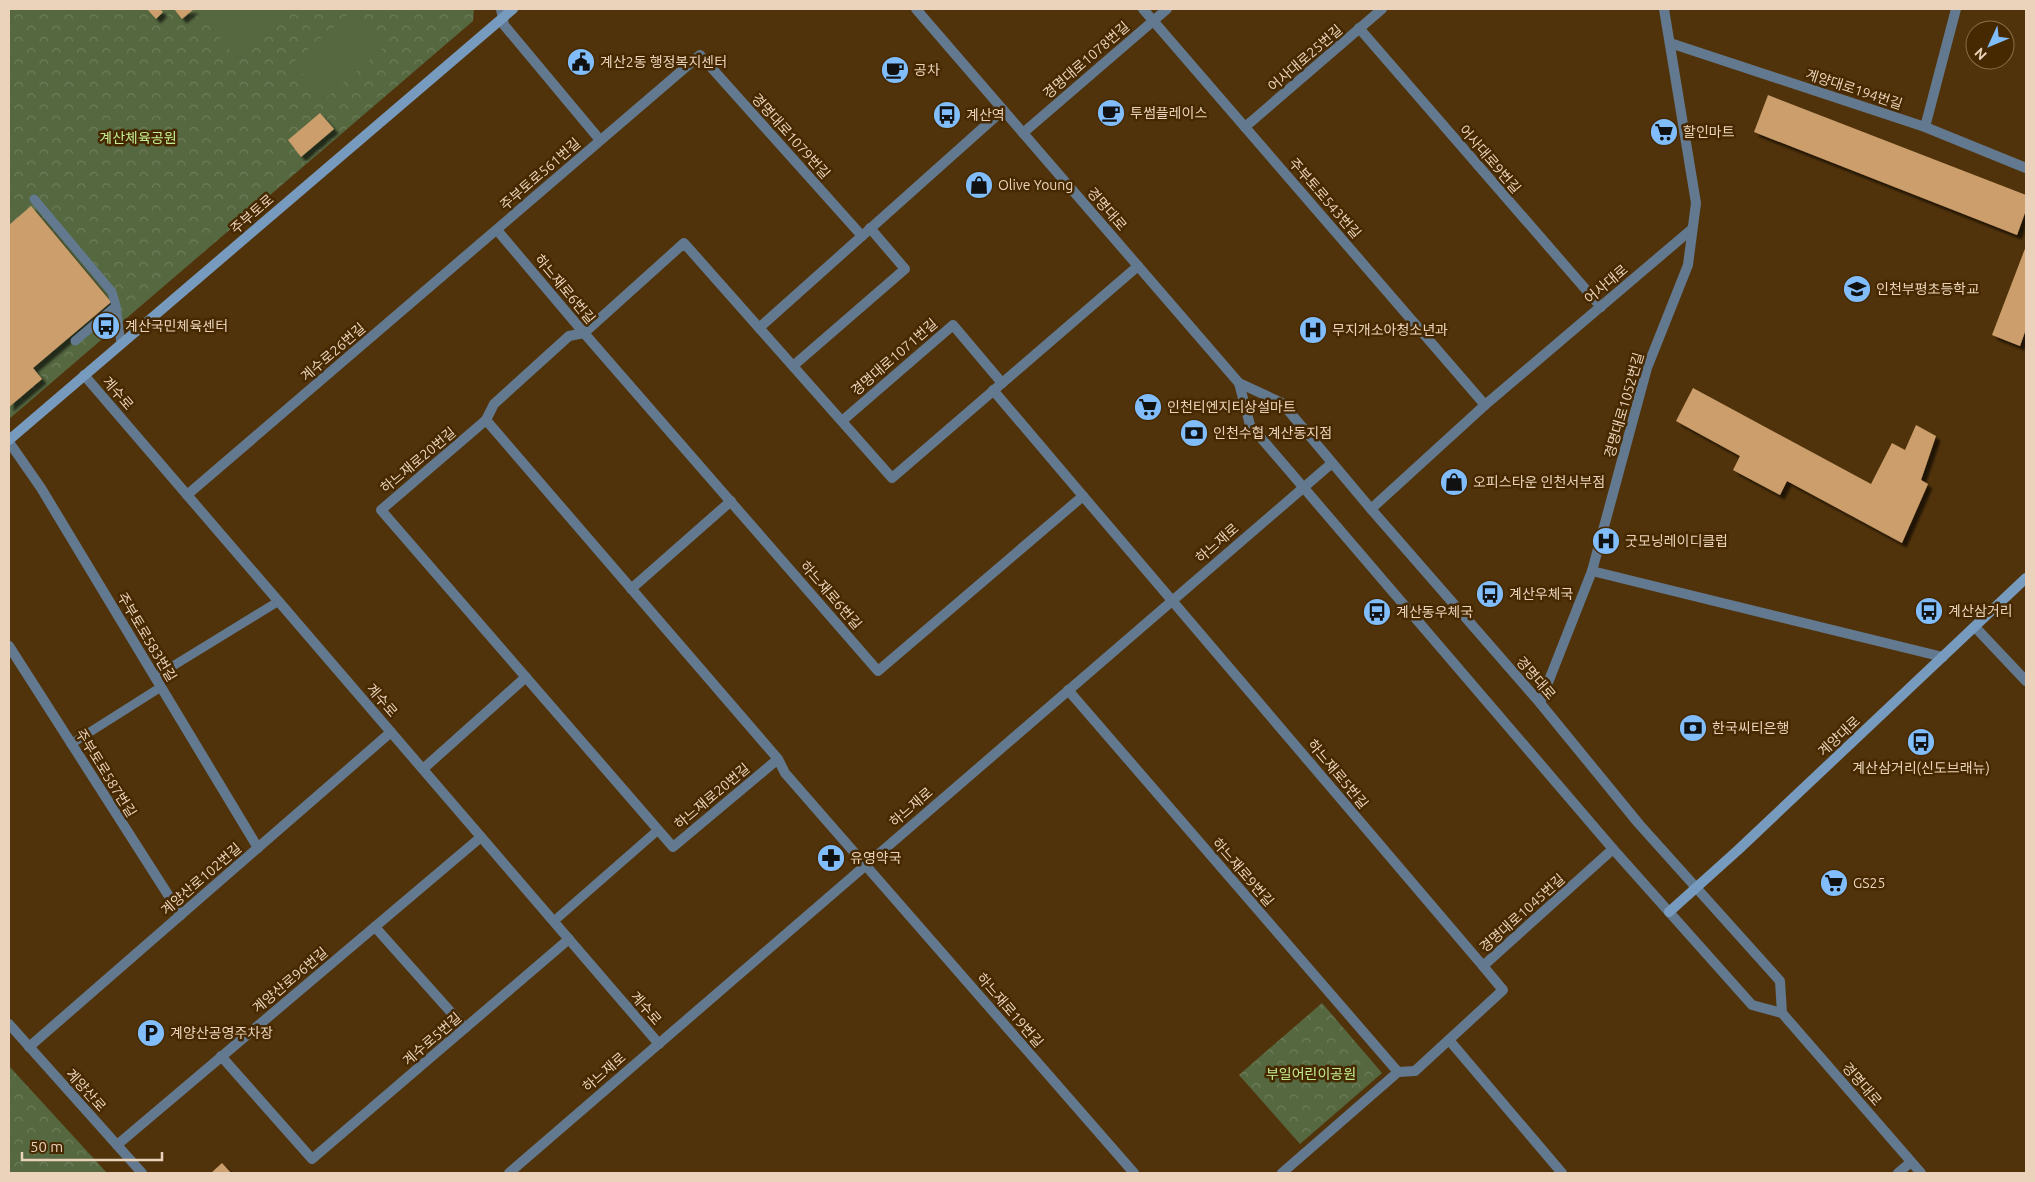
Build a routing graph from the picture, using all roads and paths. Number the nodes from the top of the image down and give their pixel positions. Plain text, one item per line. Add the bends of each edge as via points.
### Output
1 (513, 9) edge
2 (916, 9) edge
3 (1143, 9) edge
4 (1167, 9) edge
5 (1382, 9) edge
6 (1664, 9) edge
7 (1956, 9) edge
8 (502, 13) edge
9 (1153, 21) junction
10 (1359, 28) junction
11 (1670, 43) junction
12 (700, 55) joint
13 (1003, 110) junction
14 (1245, 127) junction
15 (1925, 127) junction
16 (1023, 133) junction
17 (600, 140) junction
18 (2026, 168) edge
19 (34, 199) dead end
20 (870, 228) junction
21 (1692, 229) junction
22 (497, 230) junction
23 (862, 236) junction
24 (1138, 266) junction
25 (116, 306) junction
26 (1600, 307) junction
27 (759, 328) junction
28 (584, 333) junction
29 (75, 341) dead end
30 (121, 344) junction
31 (793, 366) junction
32 (84, 375) junction
33 (1002, 383) junction
34 (1239, 383) junction
35 (993, 390) junction
36 (1485, 405) junction
37 (486, 420) junction
38 (842, 421) junction
39 (9, 441) edge
40 (1332, 464) junction
41 (1303, 487) junction
42 (187, 495) junction
43 (1083, 496) junction
44 (732, 501) junction
45 (1371, 509) junction
46 (1592, 571) junction
47 (2026, 578) edge
48 (632, 588) junction
49 (1172, 600) junction
50 (279, 601) junction
51 (1975, 626) junction
52 (9, 646) edge
53 (1943, 657) junction
54 (155, 677) junction
55 (526, 677) junction
56 (2026, 681) edge
57 (161, 687) junction
58 (1068, 690) junction
59 (1540, 703) junction
60 (391, 732) junction
61 (71, 744) junction
62 (778, 759) junction
63 (423, 769) junction
64 (658, 830) junction
65 (481, 837) junction
66 (258, 848) junction
67 (1613, 849) junction
68 (865, 865) junction
69 (1697, 888) junction
70 (1669, 912) junction
71 (181, 915) junction
72 (554, 921) junction
73 (374, 927) junction
74 (569, 939) junction
75 (1483, 966) junction
76 (1782, 1013) junction
77 (9, 1024) edge
78 (465, 1028) junction
79 (1448, 1040) junction
80 (659, 1044) junction
81 (28, 1046) junction
82 (221, 1056) junction
83 (1398, 1072) junction
84 (116, 1145) junction
85 (1911, 1162) junction
86 (142, 1173) edge
87 (508, 1173) edge
88 (1134, 1173) edge
89 (1282, 1173) edge
90 (1562, 1173) edge
91 (1898, 1173) edge
92 (1921, 1173) edge

1 - 8 main road, 주부토로
2 - 13 street, 경명대로
3 - 9 street, 주부토로543번길
4 - 9 street, 경명대로1078번길
5 - 10 street, 어사대로25번길
6 - 11 street
7 - 15 street
8 - 17 street, 주부토로561번길 via 504,26
8 - 30 main road, 주부토로
9 - 14 street, 주부토로543번길
9 - 16 street, 경명대로1078번길
10 - 14 street, 어사대로25번길
10 - 26 street, 어사대로9번길
11 - 15 street, 계양대로194번길
11 - 21 street via 1696,203
12 - 17 street, 주부토로561번길
12 - 23 street, 경명대로1079번길
13 - 16 street, 경명대로
13 - 20 street
14 - 36 street, 주부토로543번길
15 - 18 street, 계양대로194번길
16 - 24 street, 경명대로
17 - 22 street, 주부토로561번길
19 - 25 lane via 112,292
20 - 23 street
20 - 31 street via 906,269
21 - 26 street, 어사대로
21 - 46 street, 경명대로1052번길 via 1688,265 1648,368
22 - 28 street, 하느재로6번길
22 - 42 street, 계수로26번길
23 - 27 street
24 - 33 street
24 - 34 street, 경명대로
25 - 29 lane
25 - 30 lane
26 - 36 street, 어사대로
27 - 28 street via 684,243
27 - 31 street
28 - 37 street via 569,336 494,404
28 - 44 street, 하느재로6번길
30 - 32 main road, 주부토로
31 - 38 street
32 - 39 main road, 주부토로
32 - 42 street, 계수로
33 - 35 street
33 - 38 street, 경명대로1071번길 via 953,325
34 - 40 street, 경명대로 via 1282,404
34 - 41 street, 경명대로 via 1250,425
35 - 38 street via 892,478
35 - 43 street
36 - 45 street, 어사대로
37 - 48 street
37 - 55 street, 하느재로20번길 via 381,510
39 - 54 street, 주부토로583번길
40 - 41 street, 하느재로
40 - 45 street, 경명대로
41 - 49 street, 하느재로
41 - 67 street, 경명대로
42 - 50 street, 계수로
43 - 44 street, 하느재로6번길 via 878,671
43 - 49 street
44 - 48 street
45 - 59 street, 경명대로
46 - 53 street
46 - 59 street, 경명대로1052번길
47 - 51 main road, 계양대로
48 - 62 street
49 - 58 street, 하느재로
49 - 75 street, 하느재로5번길
50 - 54 lane
50 - 60 street, 계수로
51 - 53 main road, 계양대로
51 - 56 street
52 - 61 street, 주부토로587번길
53 - 69 main road, 계양대로
54 - 57 street, 주부토로583번길
55 - 63 street
55 - 64 street, 하느재로20번길
57 - 61 lane
57 - 66 street, 주부토로583번길
58 - 68 street, 하느재로
58 - 83 street, 하느재로9번길
59 - 69 street, 경명대로 via 1639,824
60 - 63 street, 계수로
60 - 66 street, 계양산로102번길
61 - 71 street, 주부토로587번길
62 - 64 street, 하느재로20번길 via 673,847
62 - 68 street via 785,773
63 - 65 street, 계수로
64 - 72 lane
65 - 72 street, 계수로
65 - 73 street, 계양산로96번길
66 - 71 street, 계양산로102번길
67 - 70 street, 경명대로
67 - 75 street, 경명대로1045번길
68 - 80 street, 하느재로
68 - 88 street, 하느재로19번길
69 - 70 main road, 계양대로
69 - 76 street, 경명대로 via 1780,981
70 - 76 street, 경명대로 via 1752,1005
71 - 81 street, 계양산로102번길
72 - 74 street, 계수로
73 - 78 street
73 - 82 street, 계양산로96번길
74 - 78 street, 계수로5번길
74 - 80 street, 계수로
75 - 79 street, 경명대로1045번길 via 1503,990
76 - 85 street, 경명대로
77 - 81 street, 계양산로
78 - 82 street, 계수로5번길 via 312,1159
79 - 83 street, 경명대로1045번길 via 1414,1071
79 - 90 street
80 - 87 street, 하느재로
81 - 84 street, 계양산로
82 - 84 street, 계양산로96번길
83 - 89 street, 경명대로1045번길
84 - 86 street, 계양산로
85 - 91 street
85 - 92 street, 경명대로

